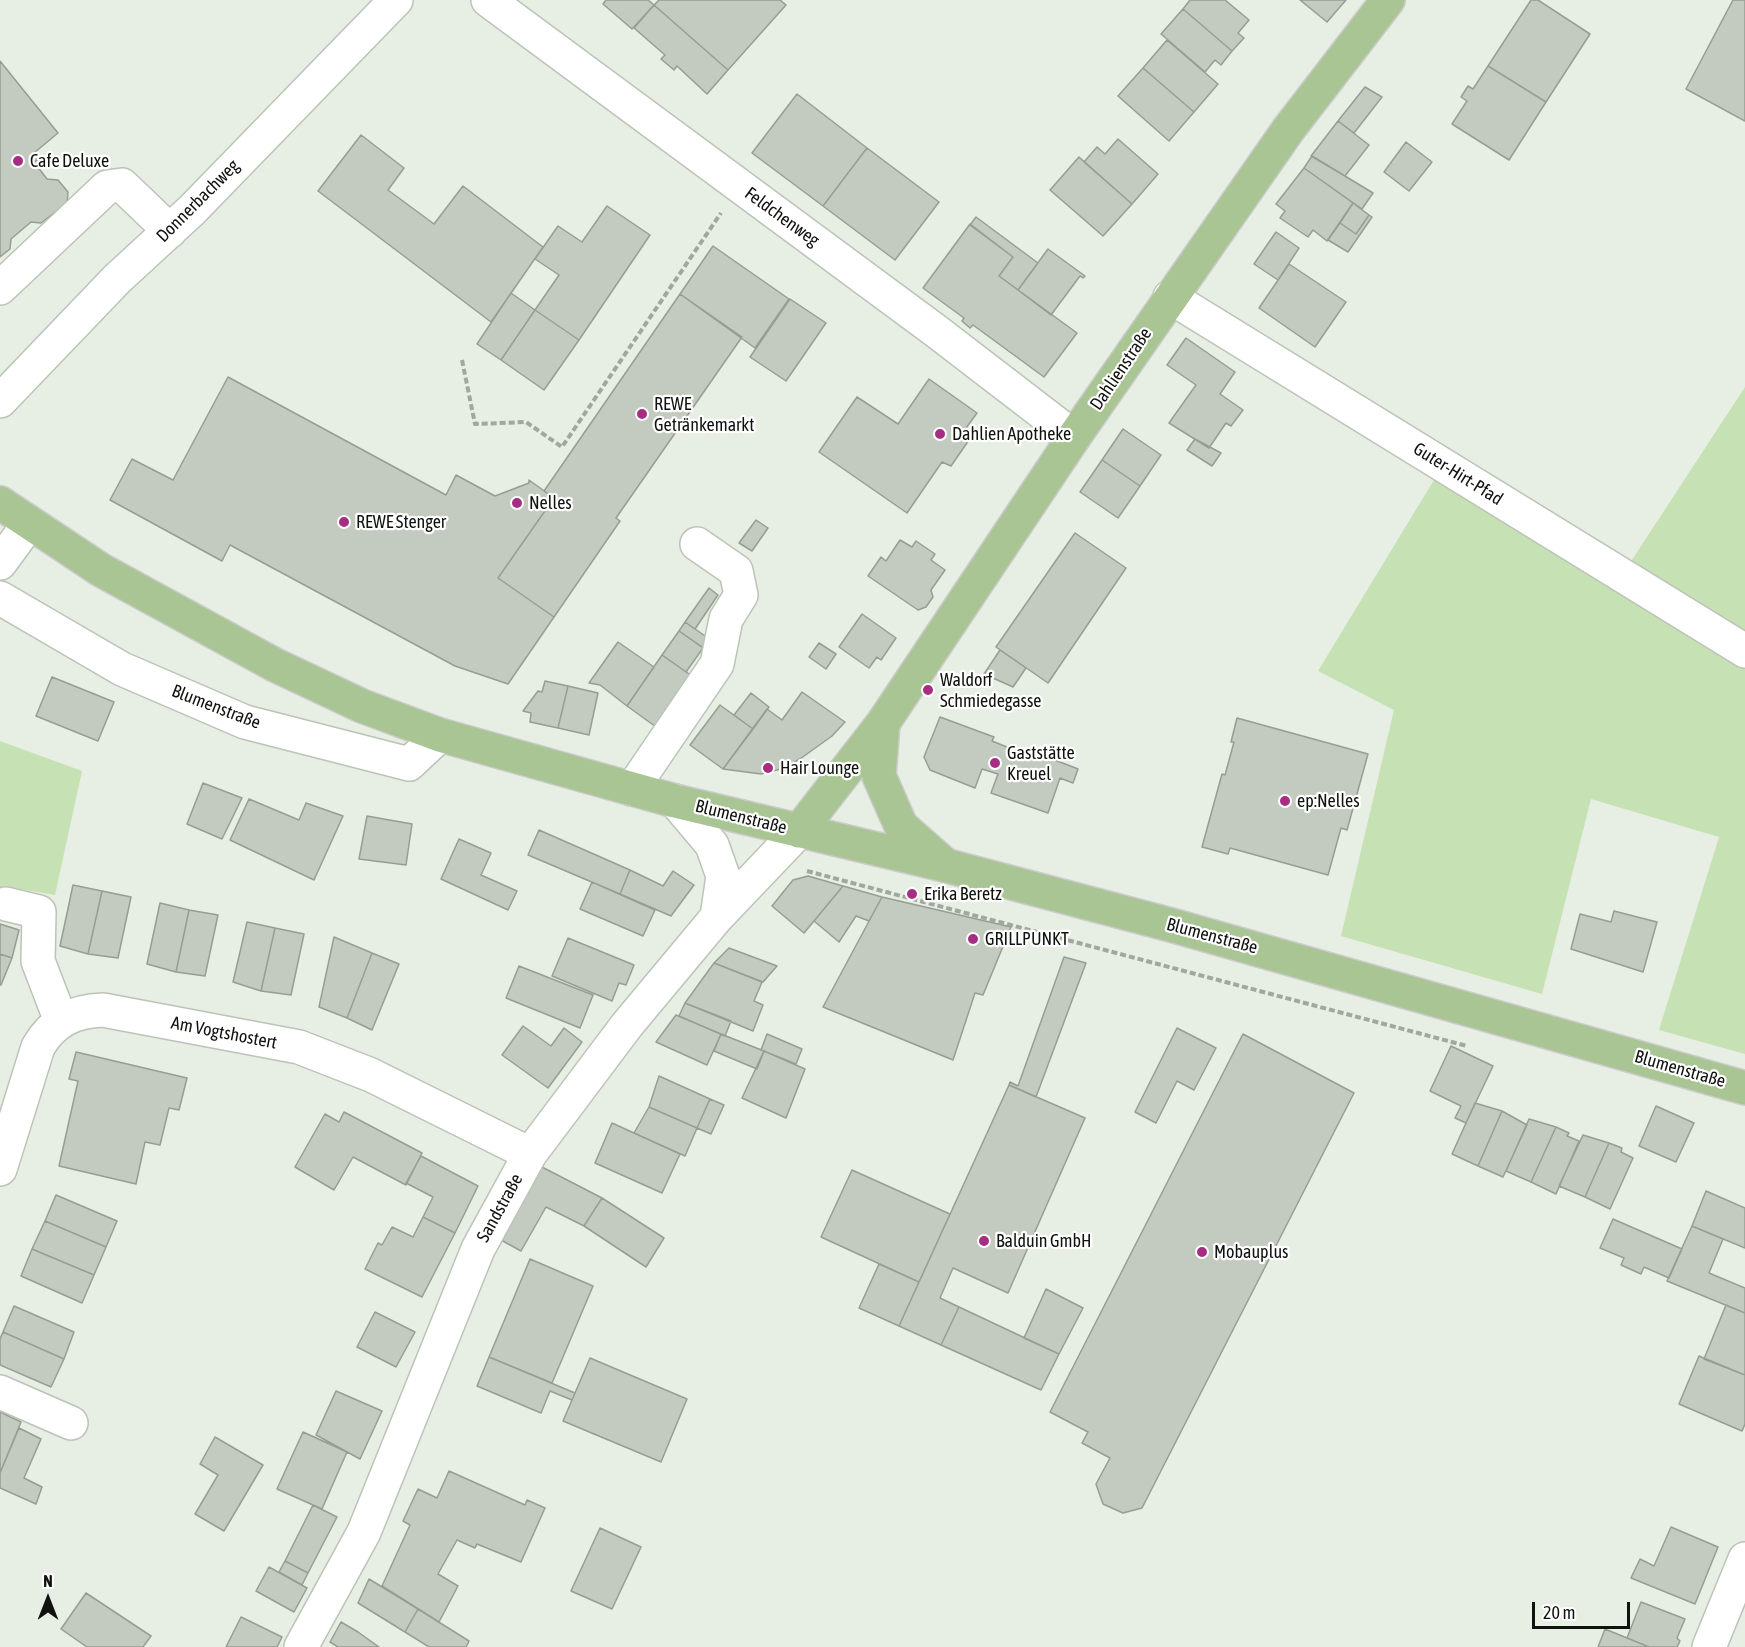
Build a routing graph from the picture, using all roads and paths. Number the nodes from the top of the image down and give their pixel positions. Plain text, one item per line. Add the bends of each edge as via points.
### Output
1 (396, 0) edge
2 (488, 0) edge
3 (1388, 0) edge
4 (740, 186) junction
5 (170, 231) junction
6 (0, 288) edge
7 (1170, 297) junction
8 (462, 360) dead end
9 (0, 401) edge
10 (1074, 437) junction
11 (0, 503) edge
12 (28, 525) junction
13 (697, 544) dead end
14 (0, 563) edge
15 (0, 598) edge
16 (1745, 651) edge
17 (883, 723) junction
18 (440, 735) junction
19 (632, 789) junction
20 (675, 801) junction
21 (799, 831) junction
22 (772, 862) junction
23 (944, 864) junction
24 (6, 904) dead end
25 (717, 917) junction
26 (61, 1021) junction
27 (1468, 1047) dead end
28 (1745, 1088) edge
29 (530, 1154) junction
30 (0, 1169) edge
31 (0, 1392) edge
32 (71, 1424) dead end
33 (1745, 1559) edge
34 (301, 1647) edge
35 (1709, 1647) edge

1 - 5 street, Donnerbachweg
2 - 4 street, Feldchenweg
3 - 7 main road, Dahlienstraße via 1288,130
4 - 8 path via 562,447 526,422 475,424
4 - 10 street, Feldchenweg
5 - 6 street via 122,185 107,187
5 - 9 street, Donnerbachweg via 117,279
7 - 10 main road, Dahlienstraße
7 - 16 street, Guter-Hirt-Pfad
10 - 17 main road, Dahlienstraße
11 - 12 main road, Blumenstraße
12 - 14 street
12 - 18 main road, Blumenstraße via 101,570 275,665 362,706
13 - 19 street via 736,572 741,595 726,619 717,664
15 - 18 street, Blumenstraße via 122,669 245,722 409,764
17 - 21 main road, Dahlienstraße
17 - 23 main road via 879,776 901,826
18 - 19 main road, Blumenstraße
19 - 20 main road, Blumenstraße
20 - 21 main road, Blumenstraße
20 - 25 street, Blumenstraße via 712,845 723,876
21 - 22 street, Sandstraße
21 - 23 main road, Blumenstraße
22 - 25 street, Sandstraße
22 - 27 path
23 - 28 main road, Blumenstraße via 1292,958
24 - 26 street via 39,912 38,961
25 - 29 street, Sandstraße via 627,1025
26 - 29 street, Am Vogtshostert via 81,1011 103,1010 299,1047 371,1075
26 - 30 street, Am Vogtshostert via 47,1032 38,1047
29 - 34 street, Sandstraße via 478,1249 364,1532
31 - 32 street
33 - 35 street

